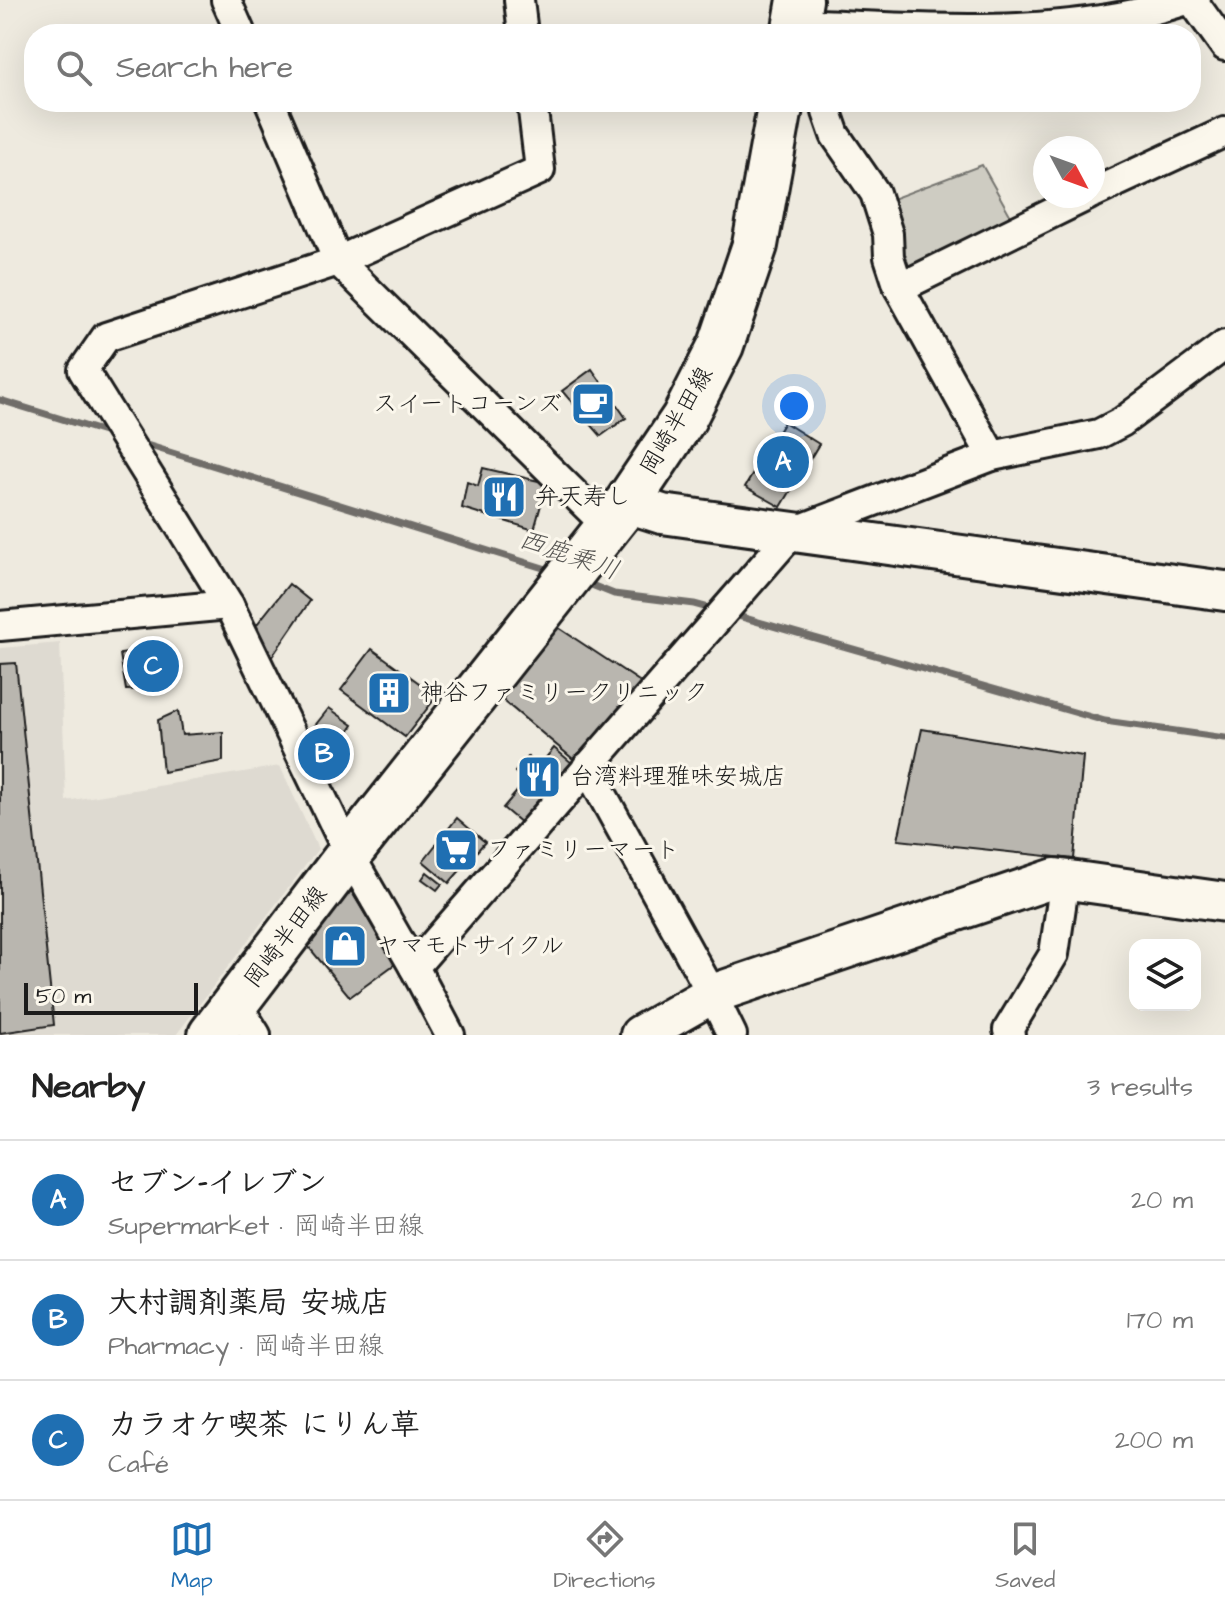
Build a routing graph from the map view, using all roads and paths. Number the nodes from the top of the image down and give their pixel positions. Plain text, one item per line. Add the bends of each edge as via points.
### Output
1 (226, 0) edge
2 (519, 0) edge
3 (1189, 0) edge
4 (1117, 8) edge
5 (811, 23) edge
6 (237, 24) edge
7 (522, 24) edge
8 (838, 24) edge
9 (1031, 24) edge
10 (1225, 46) edge
11 (274, 112) edge
12 (533, 112) edge
13 (779, 112) edge
14 (827, 112) edge
15 (1225, 132) edge
16 (1105, 187) edge
17 (1062, 208) edge
18 (338, 261) junction
19 (899, 288) junction
20 (1225, 345) edge
21 (992, 456) junction
22 (618, 515) junction
23 (793, 532) junction
24 (1225, 591) edge
25 (229, 605) junction
26 (0, 626) edge
27 (587, 767) junction
28 (349, 854) junction
29 (1065, 879) junction
30 (1225, 902) edge
31 (414, 967) junction
32 (712, 994) junction
33 (234, 1024) edge
34 (450, 1035) edge
35 (640, 1035) edge
36 (732, 1035) edge
37 (1010, 1035) edge

1 - 6 street
2 - 7 street
3 - 4 street via 1149,12
3 - 10 street
4 - 9 street
5 - 8 street
11 - 18 street
12 - 18 street via 540,170
13 - 22 main road, 岡崎半田線 via 755,245 721,345 684,418
14 - 19 street via 835,135 875,193
15 - 16 street
17 - 19 street
18 - 22 street
18 - 25 street via 106,337 83,370
19 - 21 street
20 - 21 street via 1099,434
21 - 23 street
22 - 23 street via 662,514
22 - 28 main road, 岡崎半田線
23 - 24 street
23 - 27 street
25 - 26 street
25 - 28 street
27 - 31 street
27 - 32 street
28 - 31 street
28 - 33 main road, 岡崎半田線
29 - 30 street
29 - 32 street via 1055,878
29 - 37 street via 1054,954 1008,1030
31 - 34 street
32 - 35 street
32 - 36 street

